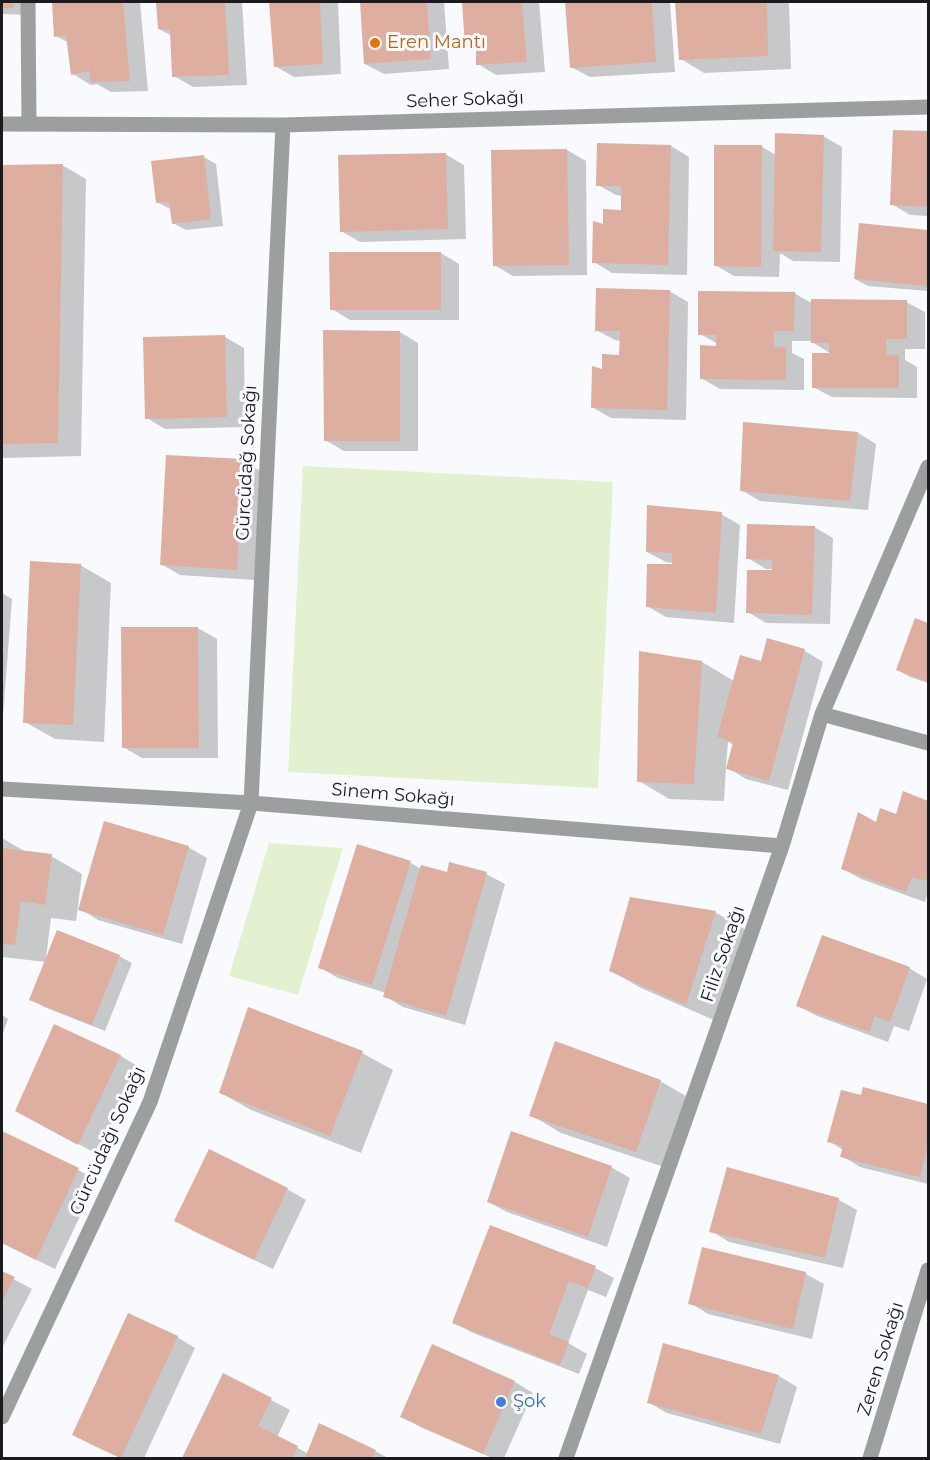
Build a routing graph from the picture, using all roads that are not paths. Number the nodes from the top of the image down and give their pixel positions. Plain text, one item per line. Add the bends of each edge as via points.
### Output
1 (28, 2) edge
2 (928, 107) edge
3 (2, 124) edge
4 (29, 124) junction
5 (283, 125) junction
6 (928, 467) edge
7 (822, 714) junction
8 (928, 743) edge
9 (2, 789) edge
10 (251, 803) junction
11 (782, 846) junction
12 (928, 1270) edge
13 (2, 1417) edge
14 (566, 1458) edge
15 (870, 1458) edge

1 - 4 street
2 - 5 street, Seher Sokağı
3 - 4 street, Seher Sokağı
4 - 5 street, Seher Sokağı
5 - 10 street, Gürcüdağ Sokağı
6 - 7 street, Filiz Sokağı
7 - 8 street
7 - 11 street, Filiz Sokağı
9 - 10 street, Sinem Sokağı
10 - 11 street, Sinem Sokağı
10 - 13 street, Gürcüdağı Sokağı via 150,1102
11 - 14 street, Filiz Sokağı
12 - 15 street, Zeren Sokağı

